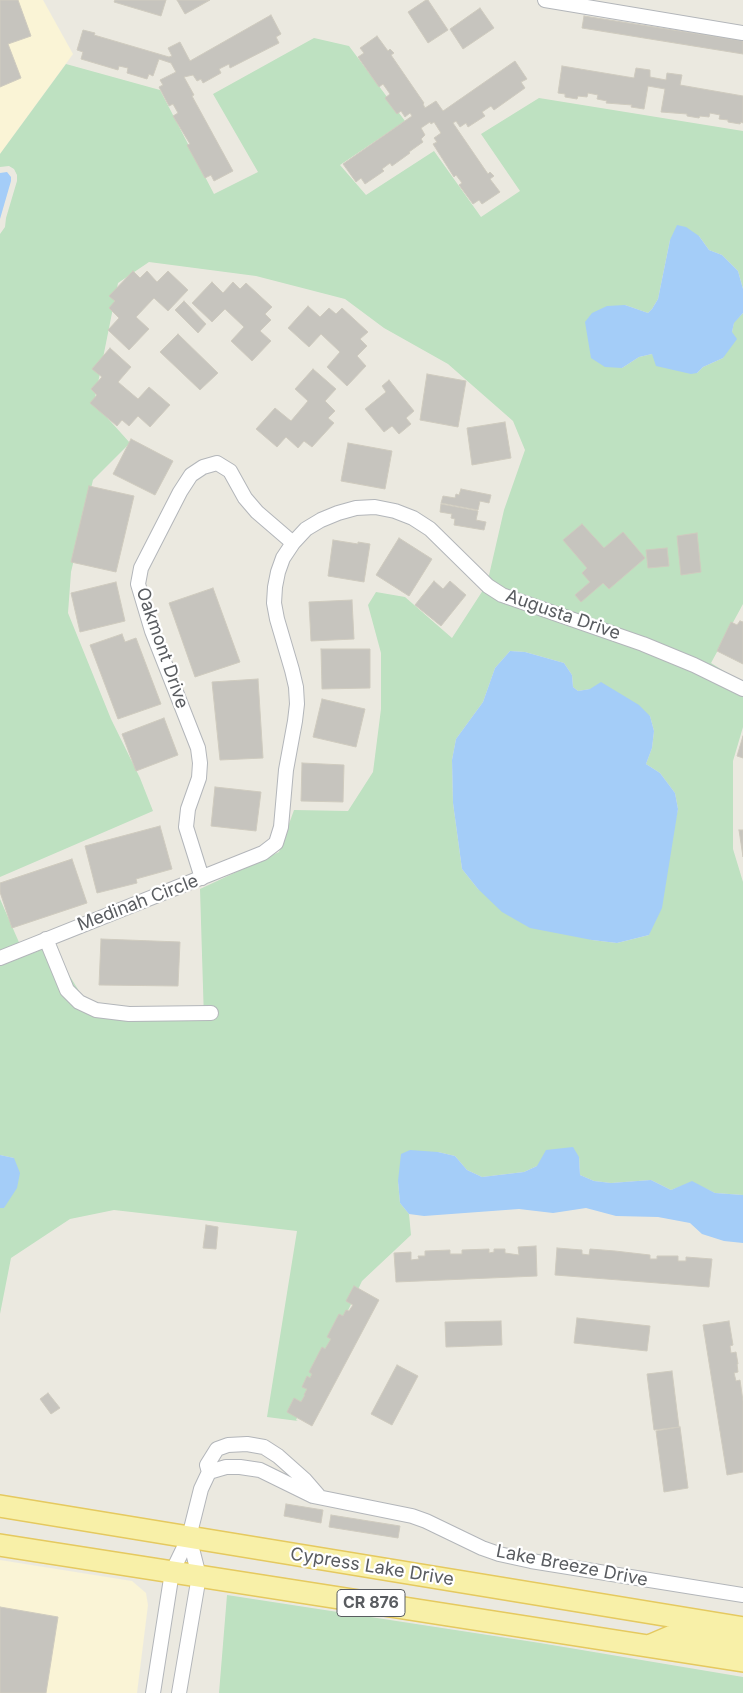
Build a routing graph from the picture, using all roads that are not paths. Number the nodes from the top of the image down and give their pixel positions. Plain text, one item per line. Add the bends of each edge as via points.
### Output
1 (545, 0) edge
2 (743, 33) edge
3 (293, 543) junction
4 (743, 689) edge
5 (230, 867) joint
6 (202, 878) junction
7 (46, 939) junction
8 (0, 958) edge
9 (211, 1012) dead end
10 (209, 1472) junction
11 (319, 1496) junction
12 (0, 1506) edge
13 (189, 1536) junction
14 (0, 1545) edge
15 (172, 1572) junction
16 (198, 1576) junction
17 (743, 1595) edge
18 (743, 1628) edge
19 (743, 1642) edge
20 (648, 1646) junction
21 (743, 1660) edge
22 (152, 1693) edge
23 (179, 1693) edge

1 - 2 street
3 - 4 street, Augusta Drive via 306,529 338,513 375,507 395,511 430,530 488,586 502,595 643,644
3 - 5 street, Augusta Drive via 278,572 274,603 296,687 297,704 281,827 276,843 263,853
3 - 6 street, Oakmont Drive via 256,512 230,471 217,462 191,475 140,568 138,584 152,631 198,748 199,778 188,809 186,827
5 - 6 street, Medinah Circle
6 - 7 street, Medinah Circle
7 - 8 street, Medinah Circle
7 - 9 street via 67,990 79,1002 96,1010 129,1014
10 - 11 street, Lake Breeze Drive via 240,1466 260,1470 312,1496
10 - 11 street via 207,1465 217,1448 228,1444 264,1447 305,1480
10 - 13 street via 201,1489
11 - 17 street, Lake Breeze Drive via 412,1516 499,1554
12 - 13 main road, Cypress Lake Drive / CR 876
13 - 15 street
13 - 16 street
13 - 18 main road, Cypress Lake Drive / CR 876
14 - 15 main road, Cypress Lake Drive / CR 876
15 - 16 main road, Cypress Lake Drive / CR 876
15 - 22 street
16 - 20 main road, Cypress Lake Drive / CR 876
16 - 23 street
19 - 20 main road via 677,1634
20 - 21 main road, Cypress Lake Drive / CR 876

